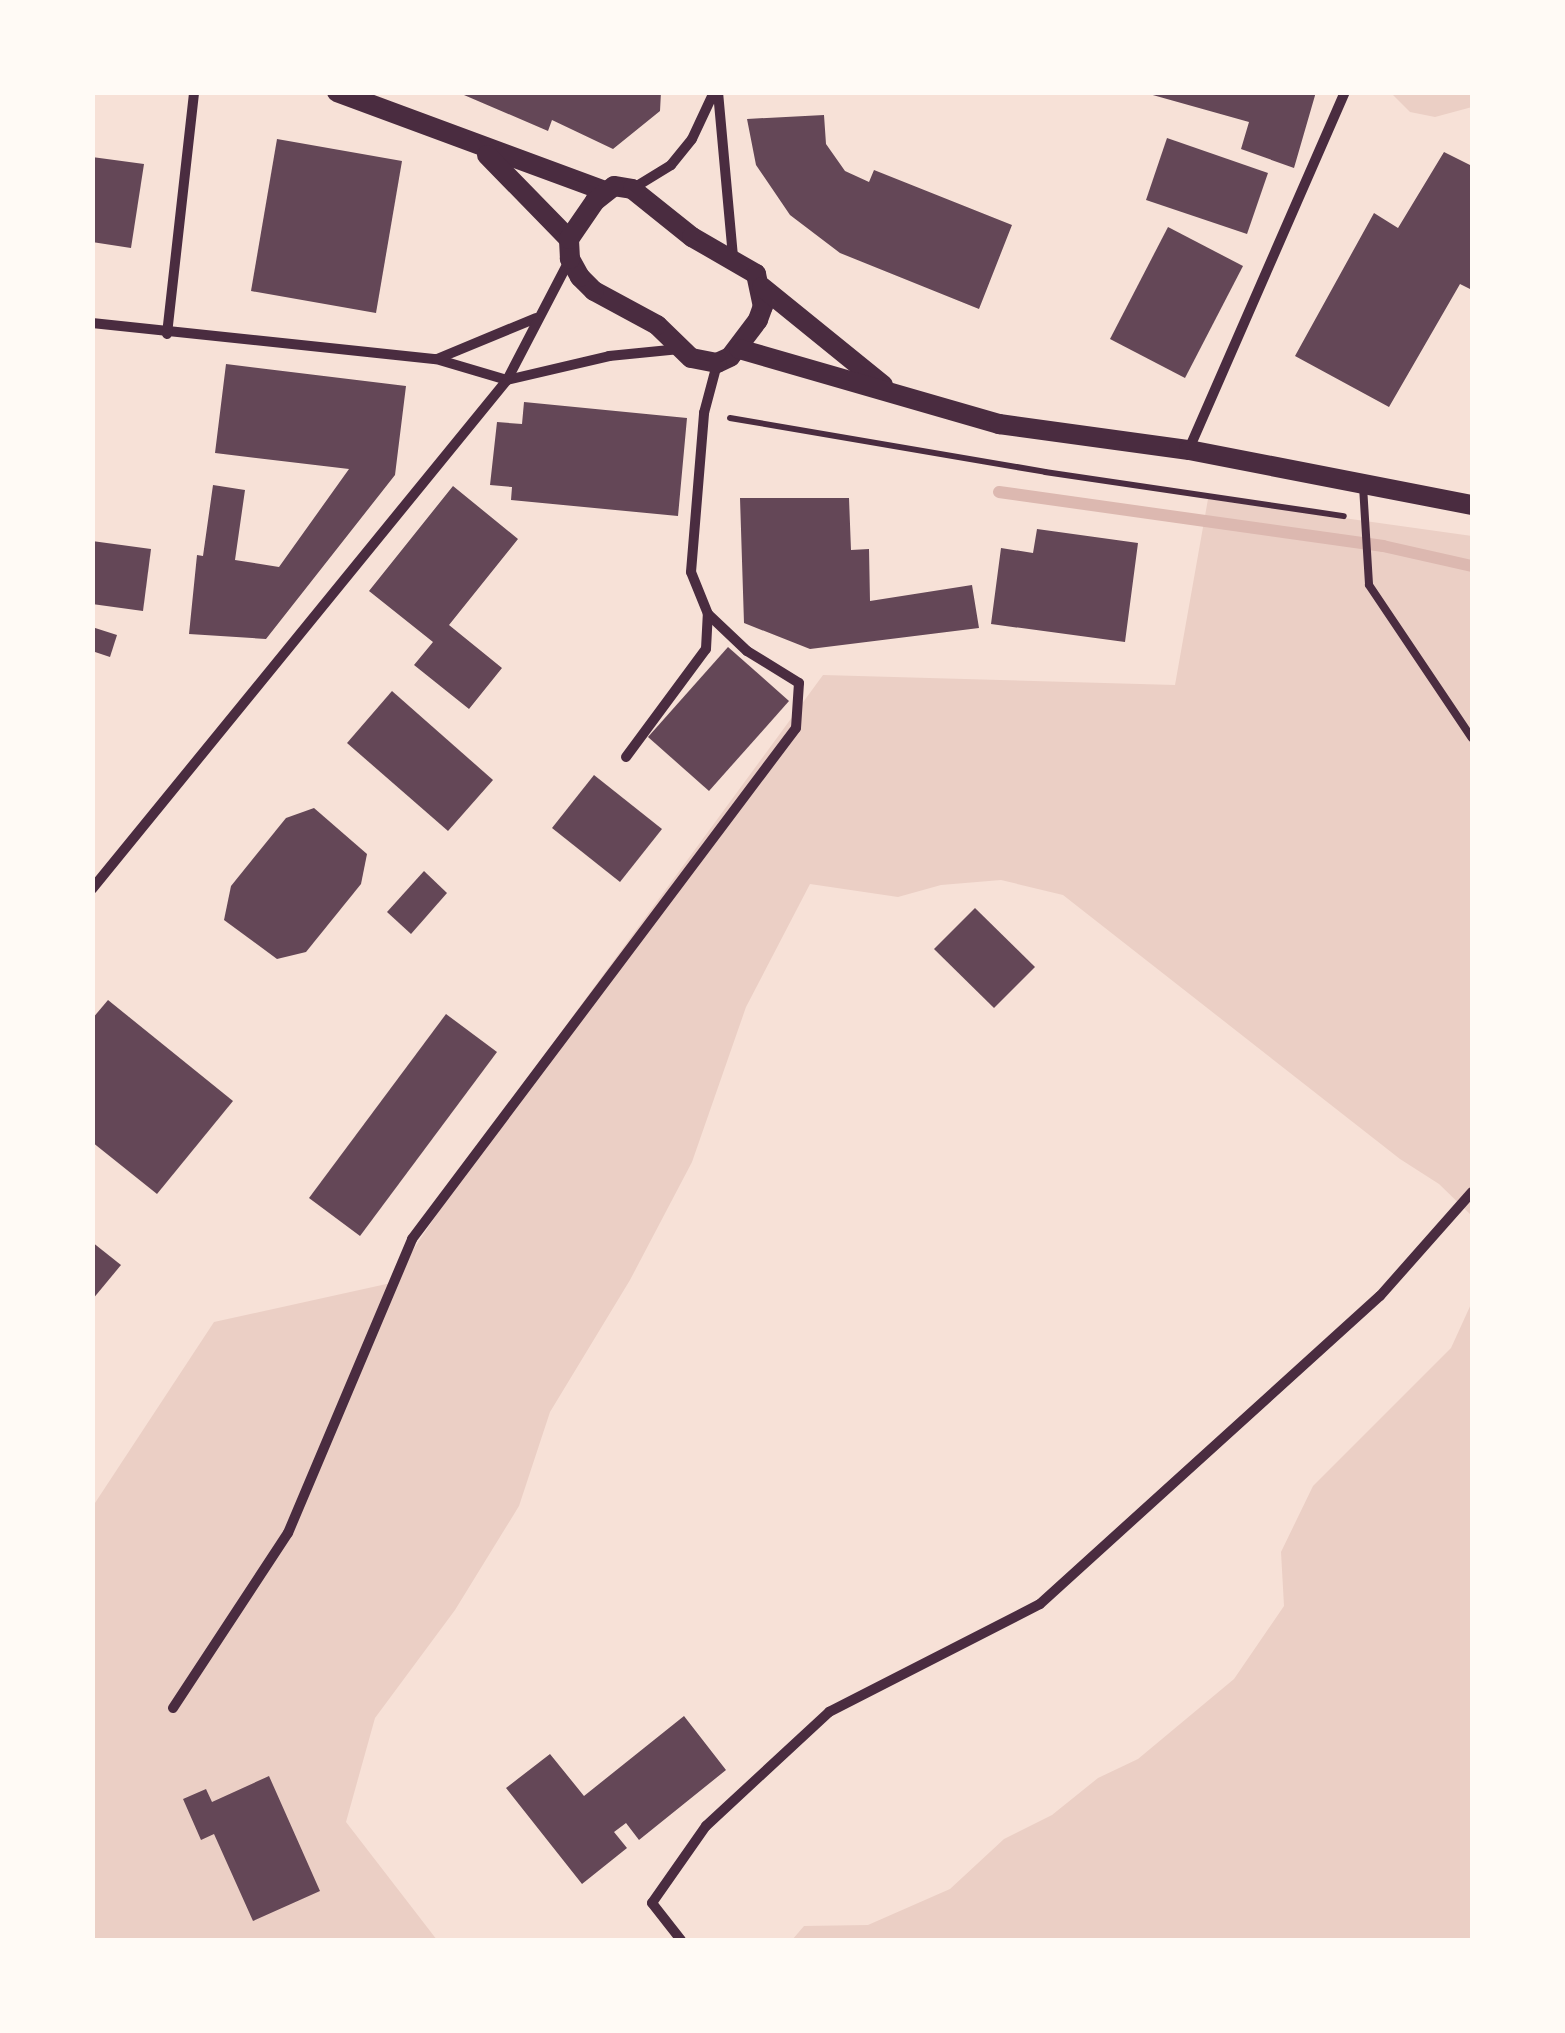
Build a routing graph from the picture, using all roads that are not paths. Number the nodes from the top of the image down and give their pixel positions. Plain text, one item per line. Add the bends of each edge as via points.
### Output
1 (194, 92) edge
2 (337, 92) edge
3 (716, 92) edge
4 (1345, 92) edge
5 (478, 147) junction
6 (632, 189) junction
7 (605, 191) junction
8 (570, 249) junction
9 (732, 257) junction
10 (762, 287) junction
11 (536, 318) junction
12 (92, 323) edge
13 (167, 334) junction
14 (681, 349) junction
15 (740, 349) junction
16 (436, 360) junction
17 (717, 363) junction
18 (507, 380) junction
19 (892, 393) junction
20 (1188, 450) junction
21 (1364, 486) junction
22 (1472, 506) edge
23 (708, 614) junction
24 (1472, 738) edge
25 (626, 757) dead end
26 (92, 889) edge
27 (1472, 1192) edge
28 (173, 1708) dead end
29 (681, 1940) edge

1 - 13 street
2 - 5 main road
3 - 6 street via 671,165
3 - 9 street
4 - 20 street
5 - 7 main road
5 - 8 main road
6 - 7 main road
6 - 9 main road via 692,238
7 - 8 main road
8 - 11 street via 551,299
8 - 14 main road via 594,290 656,325
9 - 10 main road
10 - 15 main road via 758,320
10 - 19 main road
11 - 16 street
11 - 18 street
12 - 13 street
13 - 16 street
14 - 17 main road via 700,362
14 - 18 street via 609,356
15 - 17 main road
15 - 19 main road
16 - 18 street
17 - 23 street via 704,413 691,572
18 - 26 street
19 - 20 main road via 998,424
20 - 21 main road
21 - 22 main road
21 - 24 lane via 1369,585
23 - 25 street via 706,649
23 - 28 street via 747,651 800,683 796,728 412,1239 288,1533
27 - 29 street via 1380,1296 1040,1604 829,1712 706,1826 652,1903

